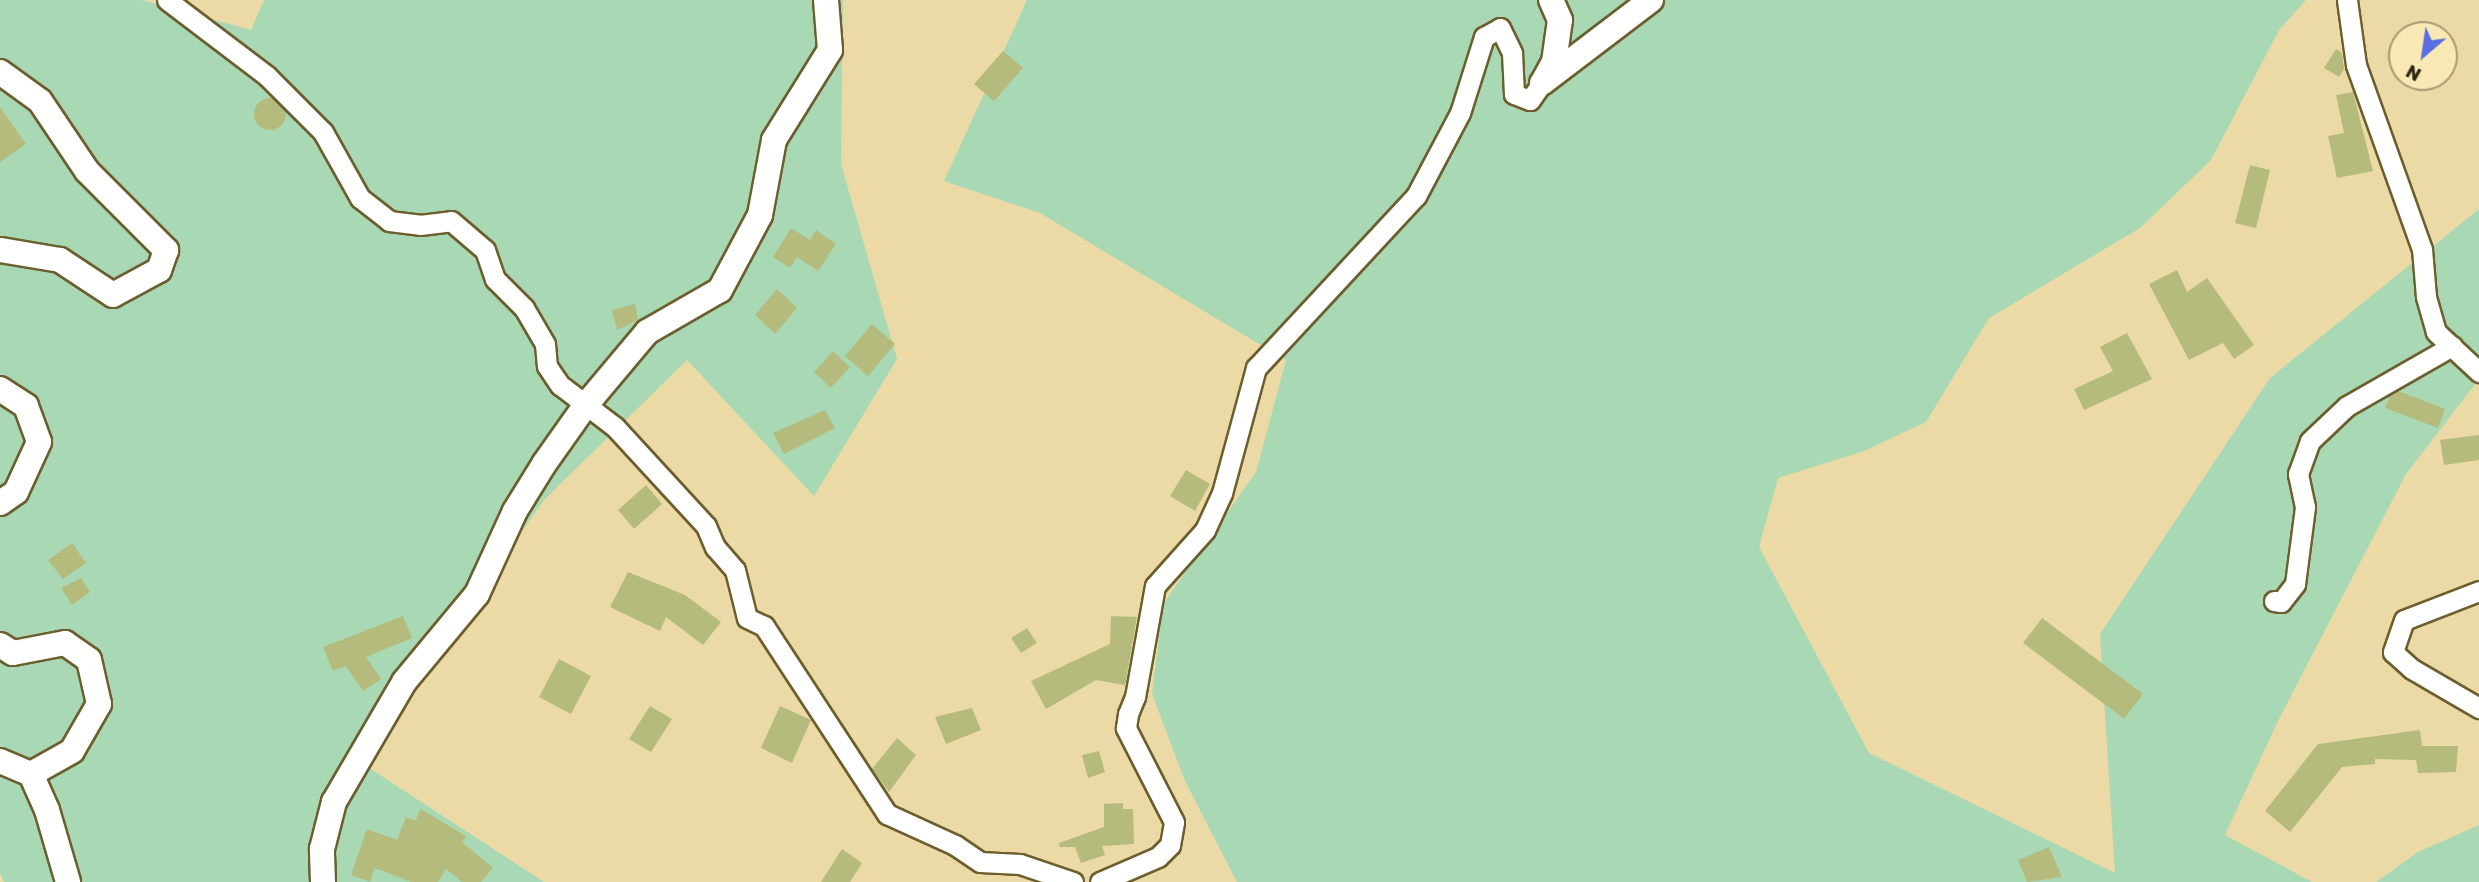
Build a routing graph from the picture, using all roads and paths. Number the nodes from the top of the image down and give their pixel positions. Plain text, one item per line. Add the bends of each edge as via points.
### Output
1 (167, 0) edge
2 (827, 0) edge
3 (1551, 0) edge
4 (1651, 0) edge
5 (2346, 1) edge
6 (0, 72) edge
7 (1542, 83) junction
8 (0, 250) edge
9 (2452, 346) junction
10 (2479, 372) edge
11 (0, 389) edge
12 (585, 406) junction
13 (0, 503) edge
14 (2479, 591) edge
15 (2274, 601) dead end
16 (0, 645) edge
17 (2479, 708) edge
18 (0, 761) edge
19 (30, 774) junction
20 (68, 882) edge
21 (323, 882) edge
22 (1073, 882) edge
23 (1100, 882) edge

1 - 12 street via 267,76 323,132 360,198 389,221 451,222 485,250 495,279 524,309 545,344 547,366
2 - 12 street via 830,50 774,140 760,215 720,289 647,332
3 - 7 street via 1560,20 1559,35 1554,62
4 - 7 street
5 - 9 street via 2356,65 2422,249 2426,297 2436,332
6 - 8 street via 40,101 87,171 166,250 159,270 113,295 60,260
7 - 23 street via 1531,100 1514,94 1512,52 1500,28 1484,37 1460,113 1416,197 1256,368 1205,530 1155,586 1128,714 1126,728 1174,822 1170,845 1158,857
9 - 10 street
9 - 15 street via 2347,406 2310,441 2298,474 2305,507 2295,584 2281,602
11 - 13 street via 26,406 39,442 16,492
12 - 21 street via 515,511 477,594 404,682 334,802 322,849
12 - 22 street via 615,427 706,526 715,547 735,570 747,618 764,626 887,814 955,845 980,862 1020,864
14 - 17 street via 2404,620 2393,652 2412,669
16 - 19 street via 13,653 65,643 89,660 99,704 72,751
18 - 19 street
19 - 20 street via 47,810

